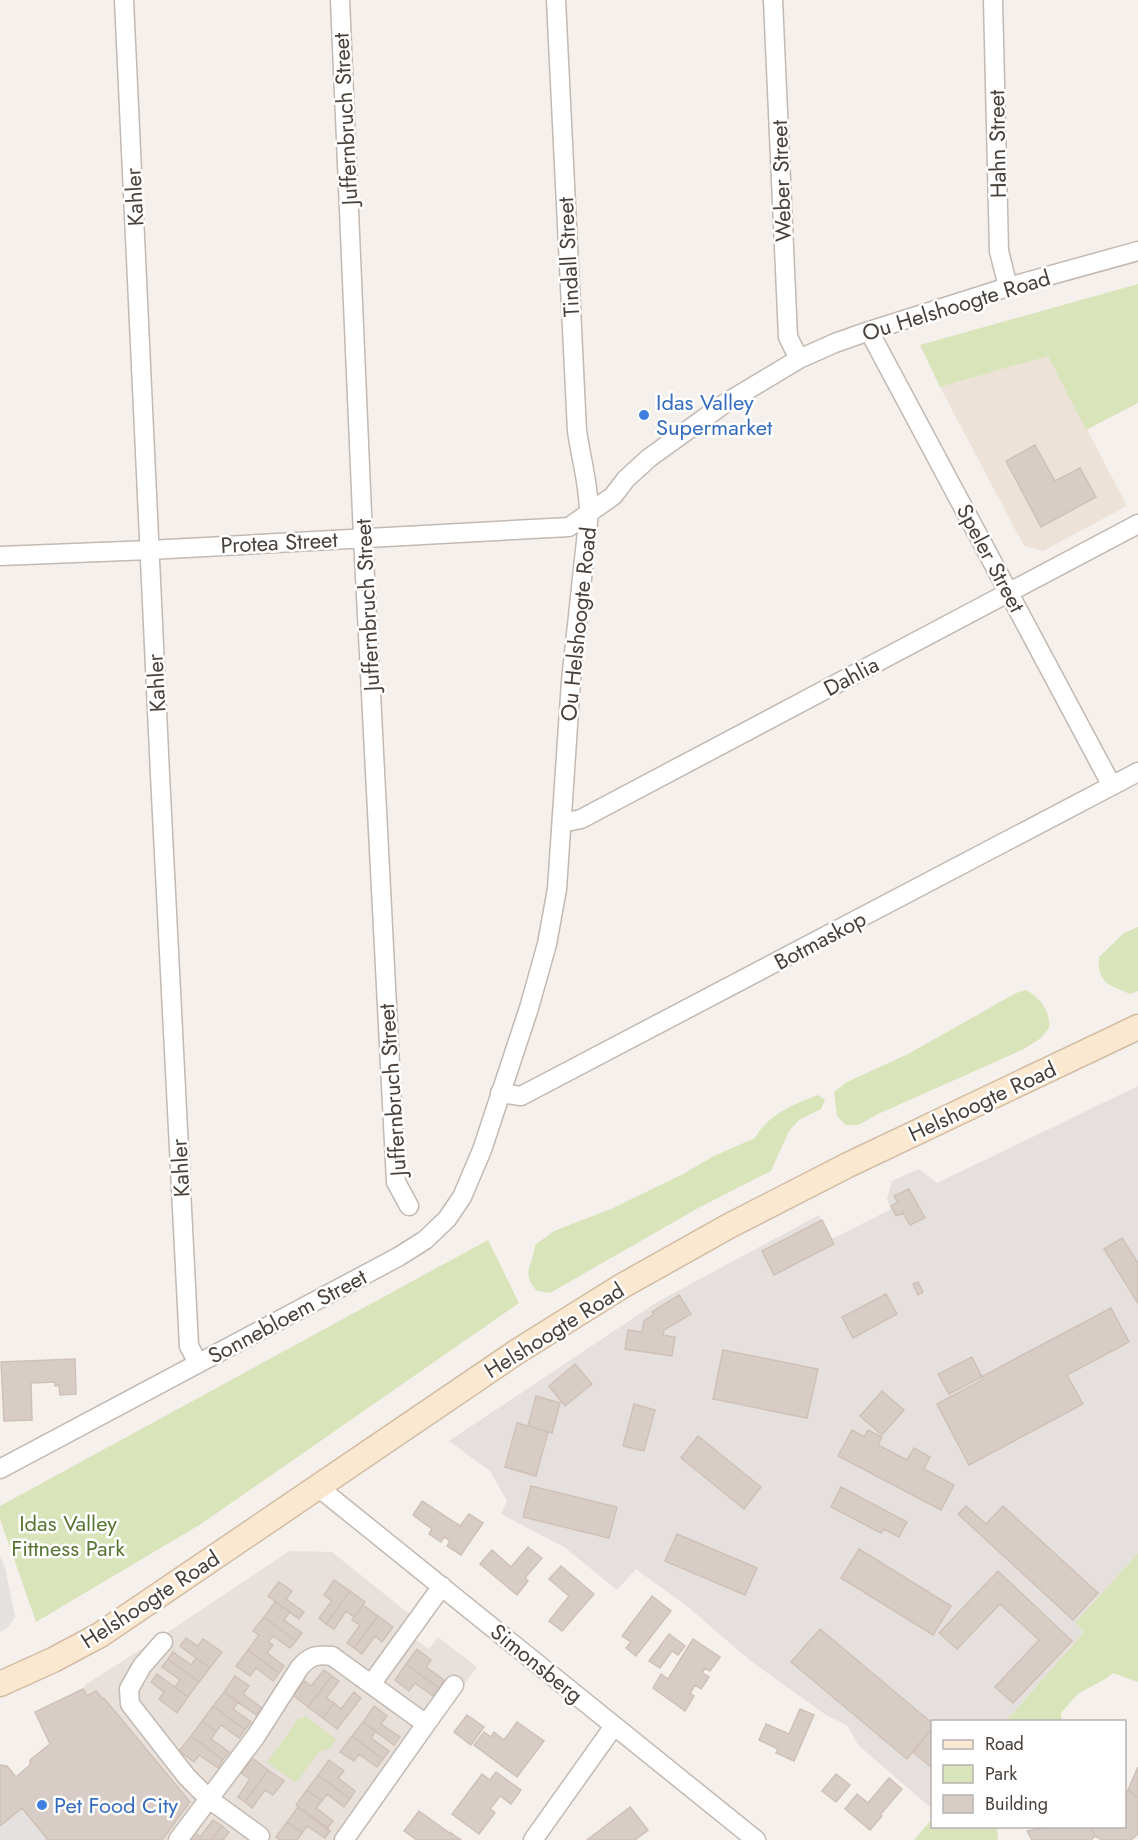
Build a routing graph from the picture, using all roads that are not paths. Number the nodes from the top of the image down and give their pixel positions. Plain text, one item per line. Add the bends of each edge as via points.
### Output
1 (124, 0) edge
2 (340, 0) edge
3 (556, 0) edge
4 (773, 0) edge
5 (993, 0) edge
6 (1138, 251) edge
7 (1008, 287) junction
8 (869, 331) junction
9 (799, 359) junction
10 (589, 513) junction
11 (1138, 524) edge
12 (363, 537) junction
13 (150, 550) junction
14 (0, 556) edge
15 (1010, 592) junction
16 (1138, 772) edge
17 (1112, 786) junction
18 (562, 823) junction
19 (1138, 1027) edge
20 (500, 1093) junction
21 (409, 1206) dead end
22 (198, 1363) junction
23 (0, 1469) edge
24 (318, 1487) junction
25 (442, 1586) junction
26 (163, 1642) dead end
27 (372, 1683) junction
28 (0, 1684) edge
29 (454, 1685) dead end
30 (426, 1724) junction
31 (614, 1726) junction
32 (209, 1799) junction
33 (260, 1836) dead end
34 (178, 1840) edge
35 (344, 1840) edge
36 (533, 1840) edge
37 (756, 1840) edge

1 - 13 street, Kahler
2 - 12 street, Juffernbruch Street
3 - 10 street, Tindall Street via 577,431 589,490
4 - 9 street, Weber Street via 788,337
5 - 7 street, Hahn Street via 999,251
6 - 7 street, Ou Helshoogte Road
7 - 8 street, Ou Helshoogte Road
8 - 9 street, Ou Helshoogte Road
8 - 15 street, Speler Street
9 - 10 street, Ou Helshoogte Road via 724,404 649,458 613,496
10 - 12 street, Protea Street via 569,527
10 - 18 street, Ou Helshoogte Road via 571,681
11 - 15 street, Dahlia
12 - 13 street, Protea Street
12 - 21 street, Juffernbruch Street via 396,1182
13 - 14 street, Protea Street
13 - 22 street, Kahler via 189,1346
15 - 17 street, Speler Street
15 - 18 street, Dahlia via 581,819
16 - 17 street, Botmaskop
17 - 20 street, Botmaskop via 521,1096
18 - 20 street, Ou Helshoogte Road via 557,889 547,944
19 - 24 main road, Helshoogte Road via 848,1165 671,1258 518,1351
20 - 22 street, Sonnebloem Street via 462,1197 425,1240
22 - 23 street, Sonnebloem Street
24 - 25 street, Simonsberg
24 - 28 main road, Helshoogte Road via 100,1635
25 - 27 street
25 - 31 street, Simonsberg
26 - 32 street via 129,1689 130,1704
27 - 30 street
27 - 32 street via 332,1656 319,1654 308,1658
29 - 30 street
30 - 35 street
31 - 36 street
31 - 37 street, Simonsberg
32 - 33 street
32 - 34 street

